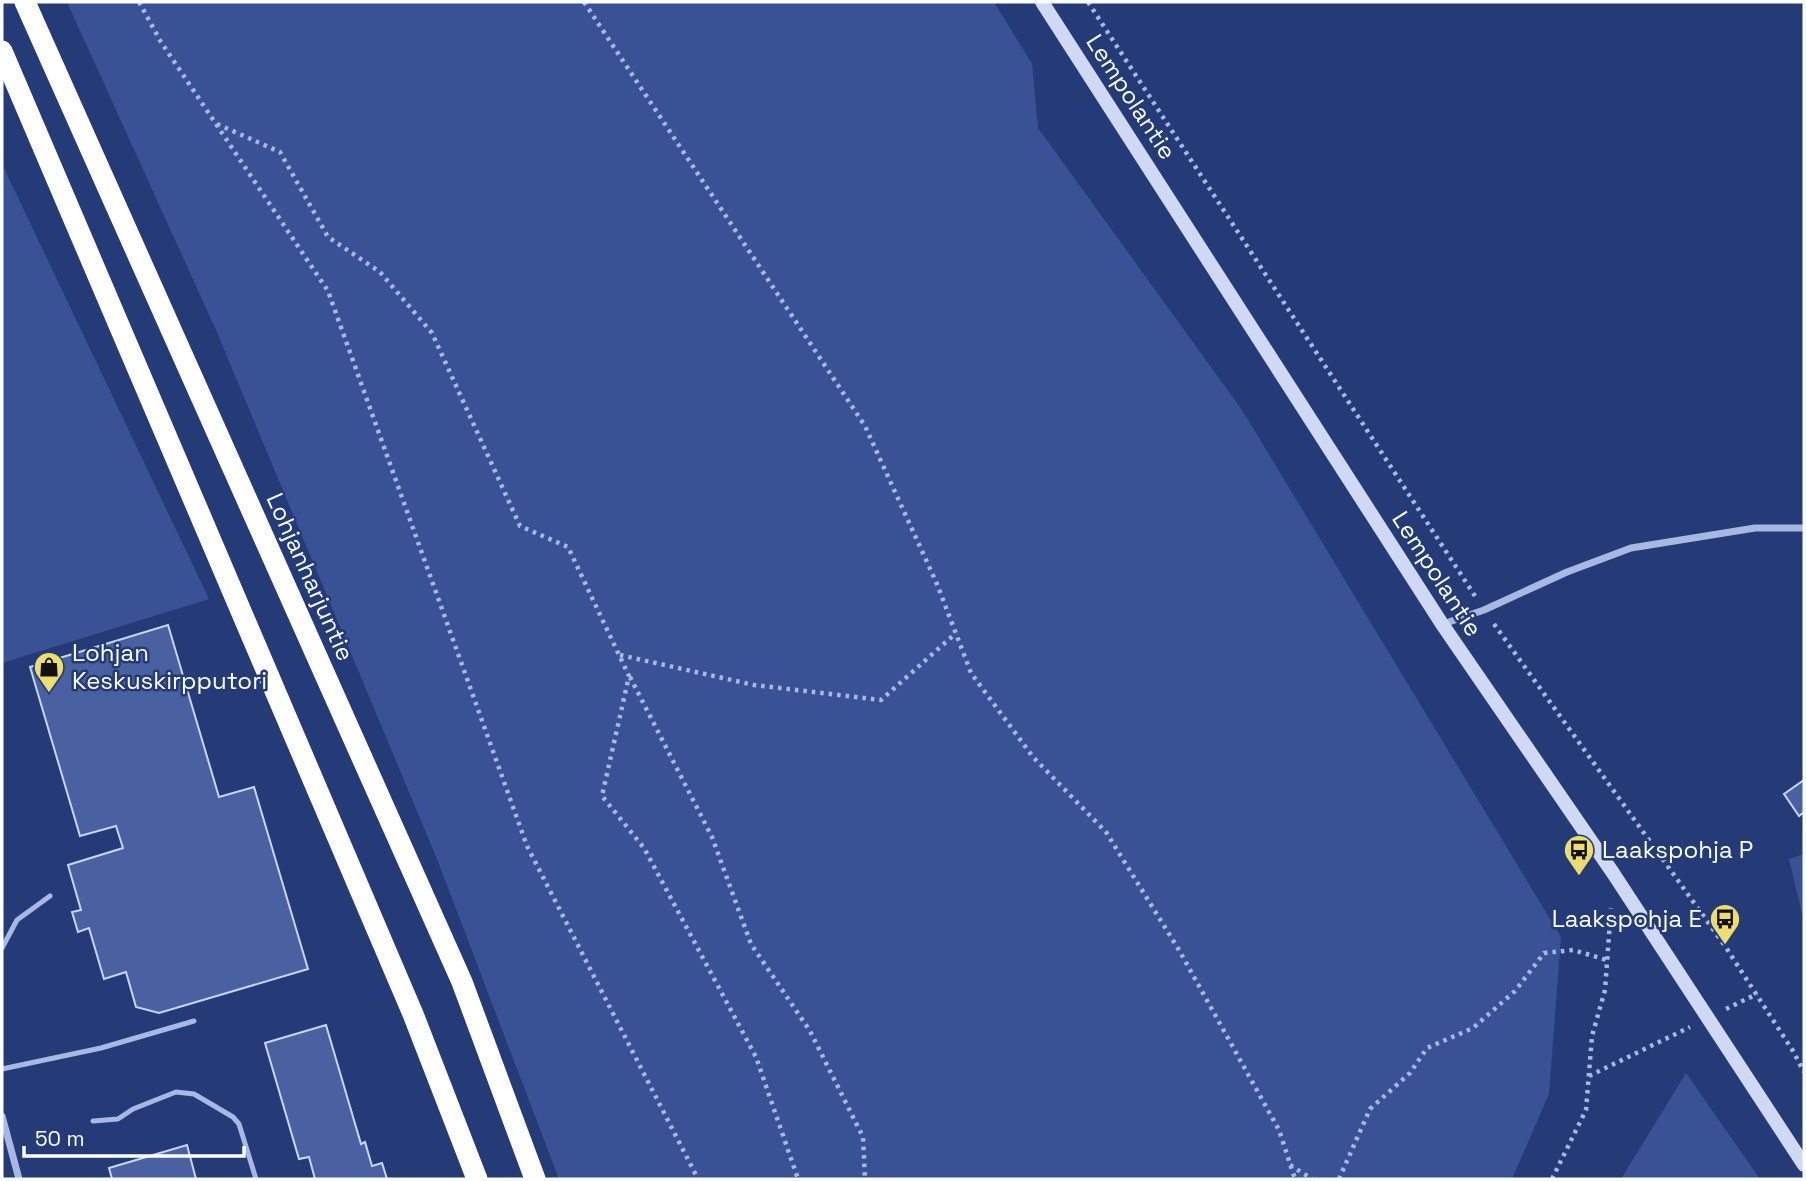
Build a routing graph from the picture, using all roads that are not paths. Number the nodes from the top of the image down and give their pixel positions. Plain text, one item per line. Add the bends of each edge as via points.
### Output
1 (25, 2) edge
2 (1042, 2) edge
3 (2, 51) edge
4 (1804, 528) edge
5 (1442, 624) junction
6 (50, 896) dead end
7 (2, 948) edge
8 (194, 1021) dead end
9 (2, 1069) edge
10 (2, 1116) edge
11 (93, 1121) dead end
12 (1804, 1165) edge
13 (19, 1179) edge
14 (256, 1179) edge
15 (478, 1179) edge
16 (535, 1179) edge

1 - 16 highway, Lohjanharjuntie via 462,982
2 - 5 street, Lempolantie
3 - 15 highway via 413,1014
4 - 5 street via 1755,528 1631,548
5 - 12 street, Lempolantie via 1613,873
6 - 7 lane via 17,920
8 - 9 lane via 101,1048
10 - 13 street
11 - 14 lane via 118,1119 176,1092 194,1094 239,1124

